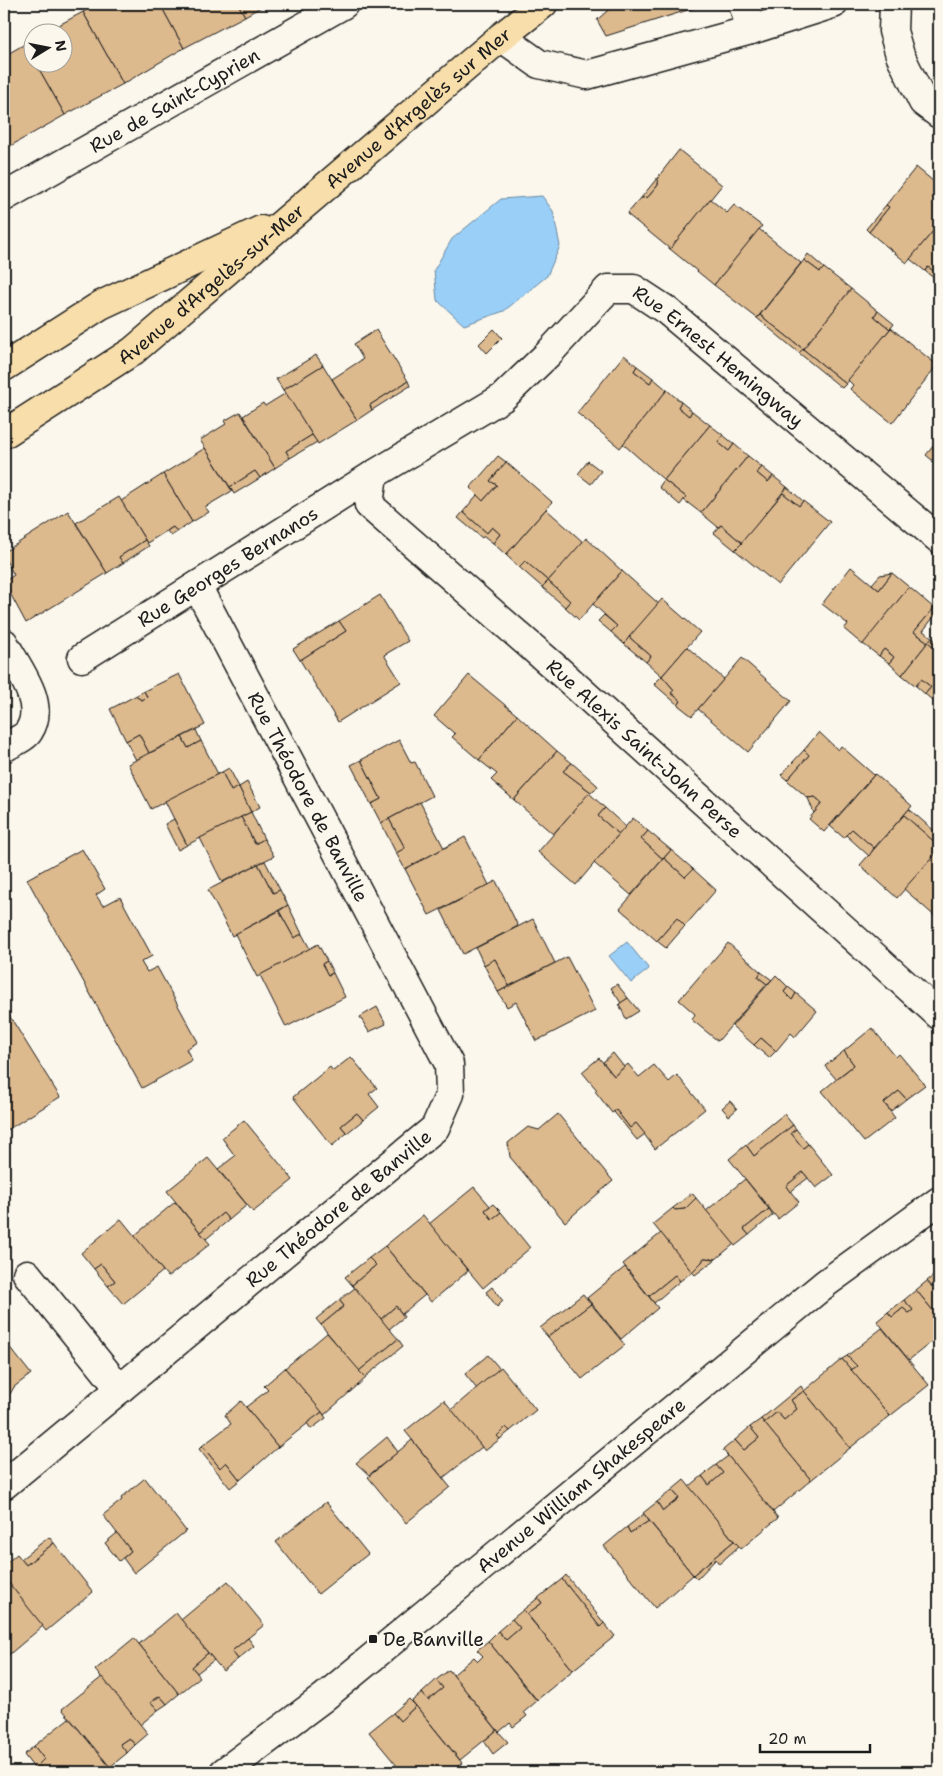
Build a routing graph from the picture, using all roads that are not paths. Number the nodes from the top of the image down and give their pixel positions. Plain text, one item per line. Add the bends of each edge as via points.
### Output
1 (344, 4) edge
2 (543, 4) edge
3 (743, 4) edge
4 (833, 4) edge
5 (894, 4) edge
6 (751, 30) junction
7 (501, 37) junction
8 (939, 114) edge
9 (4, 197) edge
10 (294, 214) junction
11 (4, 367) edge
12 (4, 434) edge
13 (373, 475) junction
14 (939, 539) edge
15 (198, 586) junction
16 (4, 643) edge
17 (82, 658) dead end
18 (4, 748) edge
19 (939, 1016) edge
20 (939, 1201) edge
21 (27, 1274) dead end
22 (120, 1389) junction
23 (4, 1485) edge
24 (224, 1772) edge

1 - 9 street, Rue de Saint-Cyprien
2 - 7 main road, Avenue d'Argelès sur Mer
3 - 6 street
4 - 6 street
5 - 8 street via 893,31 900,55 923,102
6 - 7 street via 587,75 539,64
7 - 10 main road, Avenue d'Argelès sur Mer
10 - 11 main road, Avenue d'Argelès-sur-Mer via 102,305
10 - 12 main road, Avenue d'Argelès-sur-Mer via 132,351
13 - 14 street, Rue Ernest Hemingway via 502,398 608,289 634,289 666,310
13 - 15 street, Rue Georges Bernanos
13 - 19 street, Rue Alexis Saint-John Perse via 369,505 558,669
15 - 17 street, Rue Georges Bernanos
15 - 22 street, Rue Théodore de Banville via 448,1064 450,1094 435,1128
16 - 18 street via 33,696 36,714 29,733
20 - 24 street, Avenue William Shakespeare via 826,1283 331,1692
21 - 22 street
22 - 23 street, Rue Théodore de Banville

